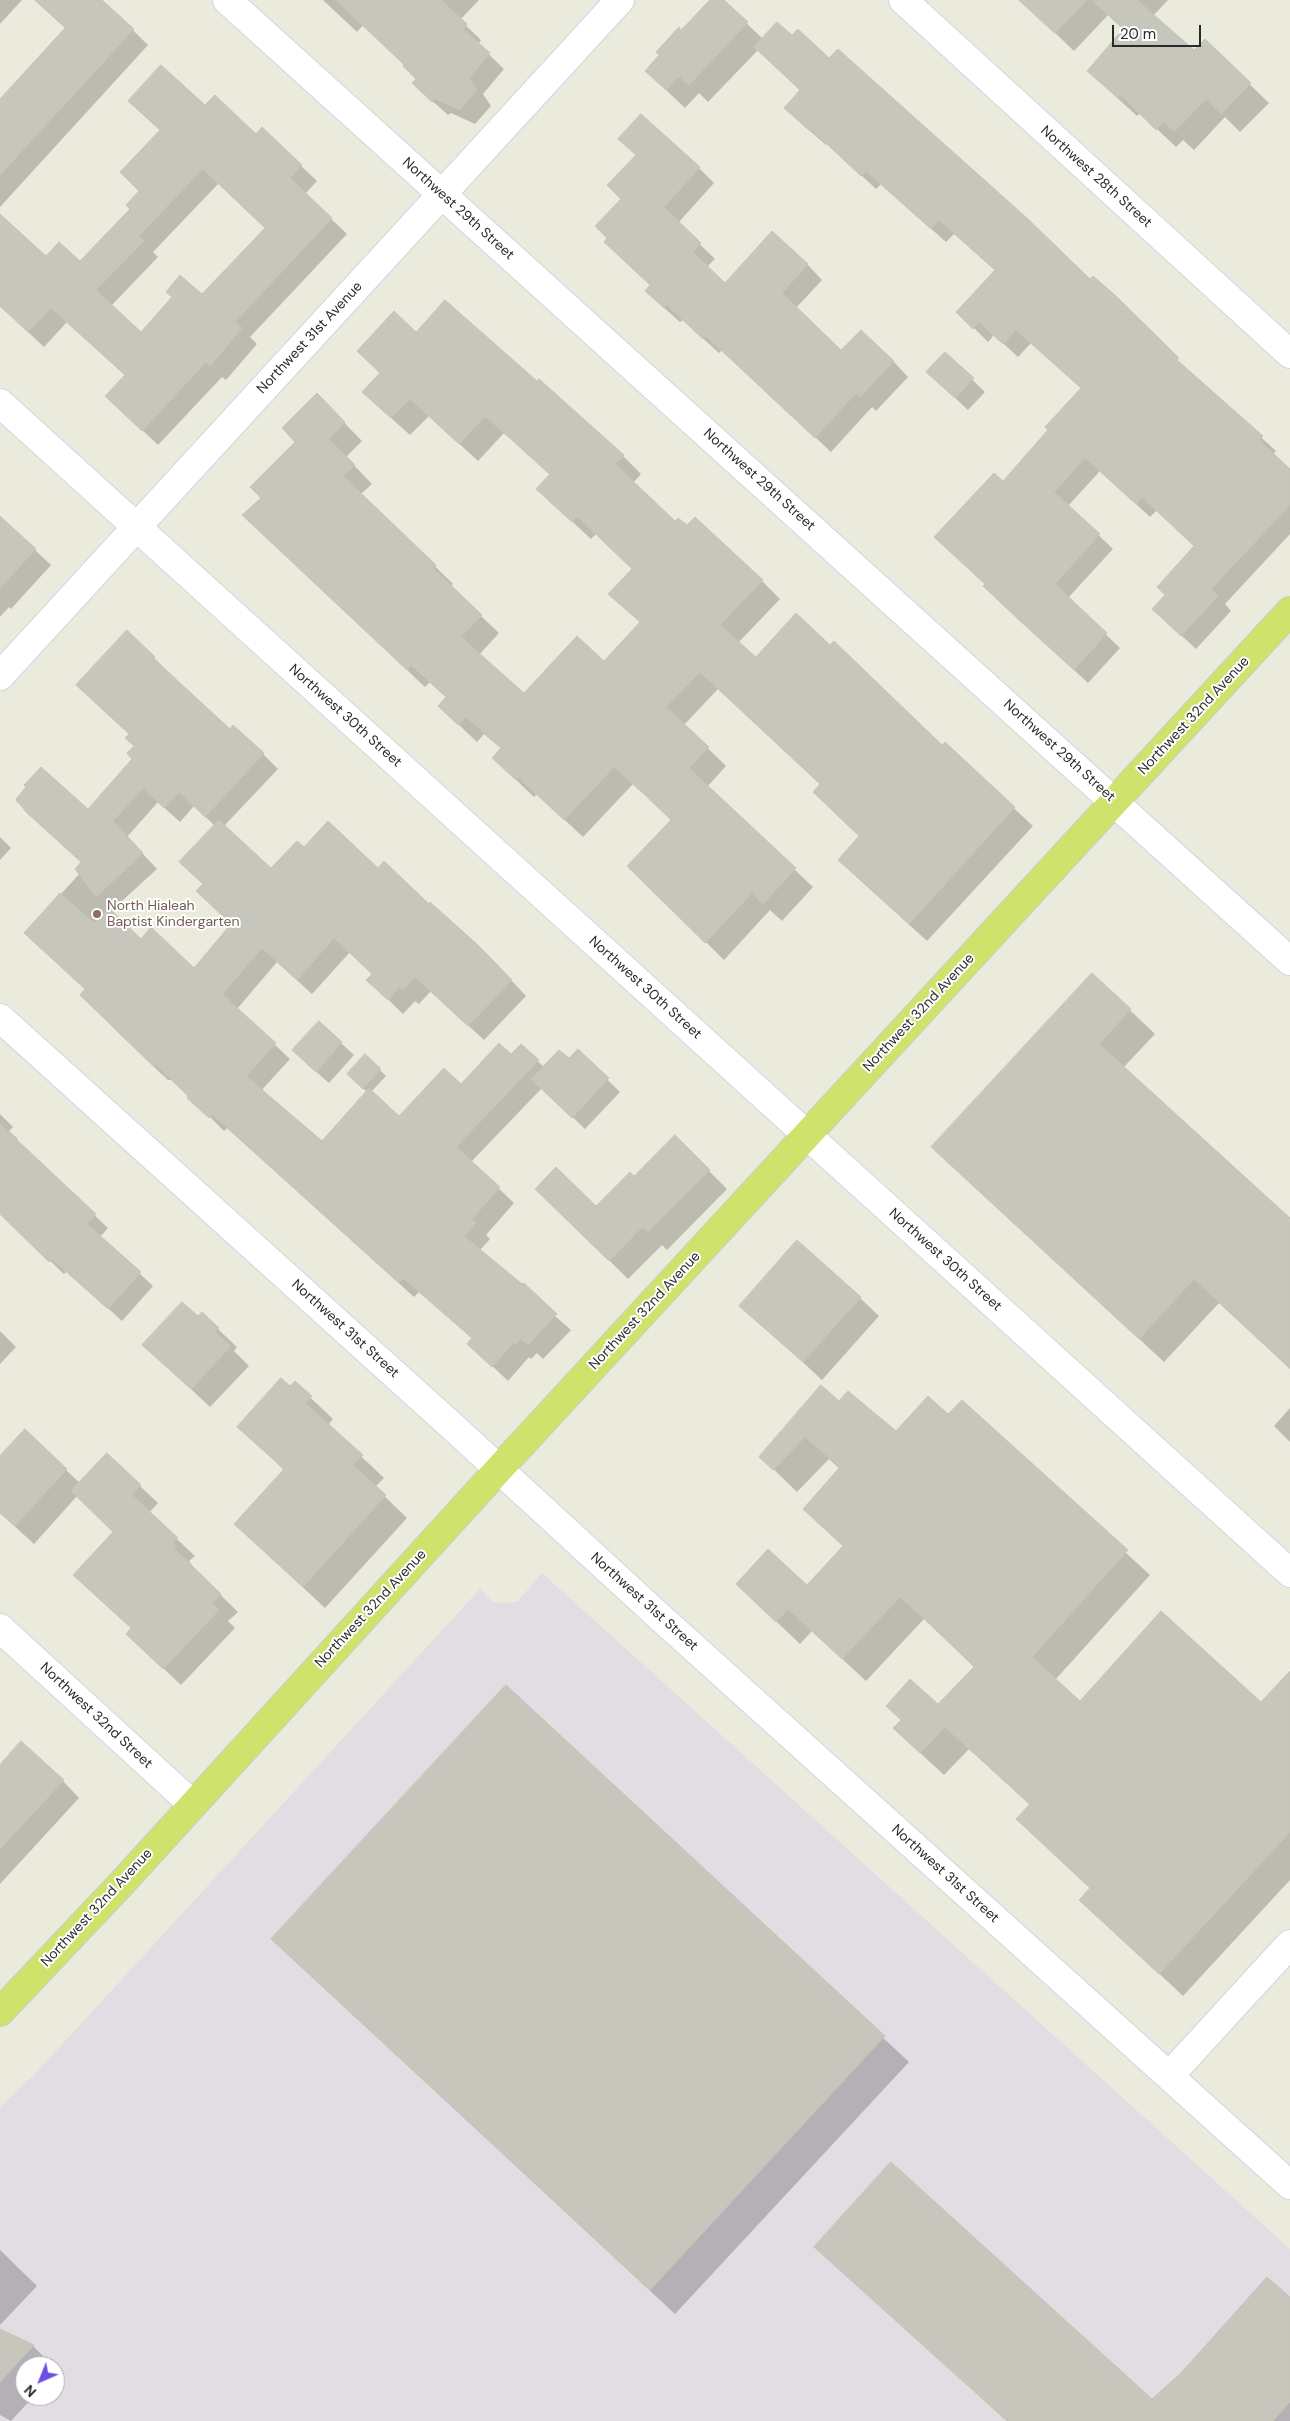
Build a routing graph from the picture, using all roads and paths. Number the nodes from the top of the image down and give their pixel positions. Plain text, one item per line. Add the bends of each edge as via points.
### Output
1 (227, 0) edge
2 (620, 0) edge
3 (903, 0) edge
4 (442, 194) junction
5 (1290, 354) edge
6 (0, 403) edge
7 (137, 526) junction
8 (1290, 611) edge
9 (0, 676) edge
10 (1115, 801) junction
11 (1290, 960) edge
12 (0, 1018) edge
13 (807, 1134) junction
14 (499, 1469) junction
15 (1290, 1574) edge
16 (0, 1628) edge
17 (192, 1804) junction
18 (1290, 1944) edge
19 (0, 2012) edge
20 (1169, 2076) junction
21 (1290, 2185) edge

1 - 4 street, Northwest 29th Street
2 - 4 street, Northwest 31st Avenue
3 - 5 street, Northwest 28th Street
4 - 7 street, Northwest 31st Avenue
4 - 10 street, Northwest 29th Street
6 - 7 street, Northwest 30th Street
7 - 9 street, Northwest 31st Avenue
7 - 13 street, Northwest 30th Street
8 - 10 main road, Northwest 32nd Avenue
10 - 11 street, Northwest 29th Street
10 - 13 main road, Northwest 32nd Avenue
12 - 14 street, Northwest 31st Street
13 - 14 main road, Northwest 32nd Avenue
13 - 15 street, Northwest 30th Street
14 - 17 main road, Northwest 32nd Avenue
14 - 20 street, Northwest 31st Street
16 - 17 street, Northwest 32nd Street
17 - 19 main road, Northwest 32nd Avenue
18 - 20 street
20 - 21 street, Northwest 31st Street

